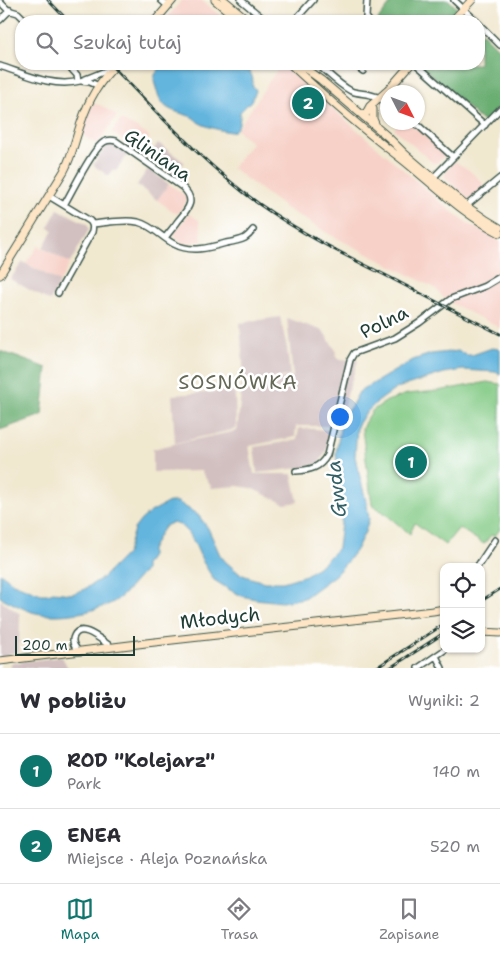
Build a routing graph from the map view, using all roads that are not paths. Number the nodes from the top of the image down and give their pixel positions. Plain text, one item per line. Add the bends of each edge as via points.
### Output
1 (161, 0) edge
2 (215, 0) edge
3 (224, 0) edge
4 (241, 0) edge
5 (313, 0) edge
6 (366, 0) edge
7 (454, 0) edge
8 (472, 0) edge
9 (0, 2) edge
10 (170, 3) edge
11 (463, 9) junction
12 (10, 10) junction
13 (19, 15) edge
14 (160, 15) edge
15 (233, 15) edge
16 (242, 15) edge
17 (259, 15) edge
18 (299, 15) edge
19 (366, 15) edge
20 (458, 15) edge
21 (470, 15) edge
22 (0, 20) edge
23 (485, 30) edge
24 (500, 45) edge
25 (0, 66) edge
26 (73, 70) edge
27 (107, 70) edge
28 (112, 70) edge
29 (296, 70) edge
30 (307, 70) edge
31 (324, 70) edge
32 (406, 70) edge
33 (423, 70) edge
34 (94, 76) junction
35 (78, 81) junction
36 (100, 85) junction
37 (392, 85) edge
38 (322, 94) junction
39 (338, 94) junction
40 (380, 98) joint
41 (350, 105) junction
42 (371, 107) junction
43 (500, 109) edge
44 (364, 116) junction
45 (358, 124) junction
46 (484, 125) junction
47 (376, 127) junction
48 (423, 130) edge
49 (453, 157) junction
50 (433, 178) junction
51 (500, 178) edge
52 (49, 196) junction
53 (64, 205) junction
54 (466, 206) junction
55 (92, 224) junction
56 (500, 228) edge
57 (253, 230) dead end
58 (500, 234) edge
59 (165, 238) junction
60 (0, 275) edge
61 (500, 276) edge
62 (58, 292) dead end
63 (296, 471) dead end
64 (495, 540) dead end
65 (480, 563) edge
66 (440, 610) edge
67 (485, 632) edge
68 (500, 633) edge
69 (112, 647) junction
70 (78, 651) junction
71 (440, 653) edge
72 (436, 656) junction
73 (0, 661) edge
74 (418, 668) edge
75 (442, 668) edge

1 - 10 street
2 - 15 street
3 - 16 street
4 - 17 street
5 - 18 street
6 - 19 street
7 - 11 street
8 - 11 street
9 - 12 street
10 - 14 street
11 - 20 street
11 - 21 street
12 - 13 street
12 - 22 street
23 - 24 street
25 - 35 street via 45,81
26 - 35 street
27 - 34 street
28 - 36 street
29 - 38 street
30 - 39 street
31 - 40 street via 350,90
32 - 37 street
33 - 46 street
34 - 35 street
34 - 36 street
35 - 36 street
36 - 52 street via 86,110 69,162
38 - 39 street via 328,91
38 - 45 street
39 - 41 street
40 - 42 street
41 - 42 street
41 - 44 street
42 - 44 street
42 - 47 street
43 - 46 street
44 - 45 street
44 - 47 street
45 - 58 street via 465,212
46 - 49 street
47 - 50 street
48 - 49 street
49 - 50 street
50 - 54 street
51 - 54 street
52 - 53 street
52 - 60 street
53 - 55 street
53 - 59 street, Gliniana via 100,145 108,140 116,141 188,194 189,207
54 - 56 street
55 - 59 street via 139,222
55 - 62 street via 92,232
57 - 59 street via 242,240 199,249 184,248
61 - 63 street, Polna via 482,288 451,300 395,338 354,353 328,455 316,467
64 - 65 street
66 - 69 street, Młodych
67 - 68 street
69 - 70 street, Młodych
69 - 70 street via 82,630 73,640
70 - 73 street, Młodych
71 - 72 street
72 - 74 street
72 - 75 street

